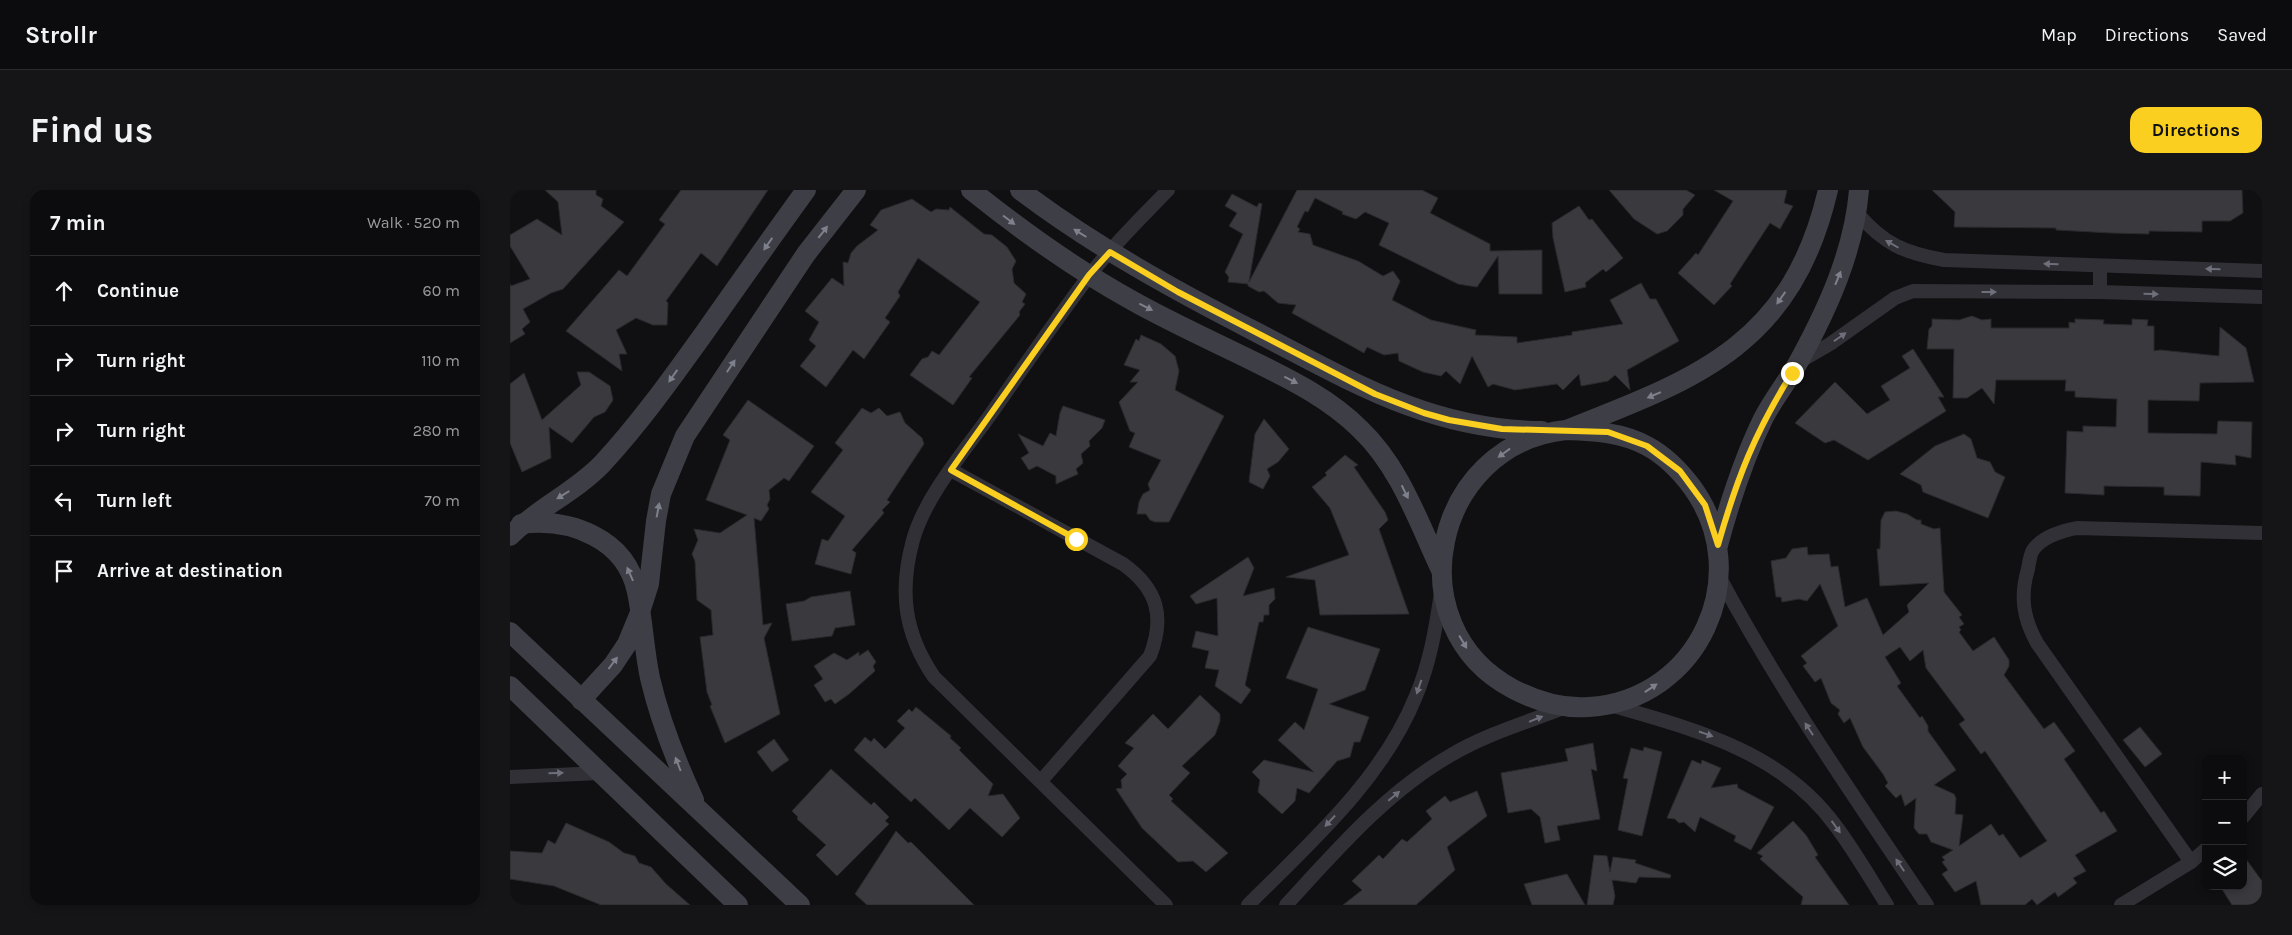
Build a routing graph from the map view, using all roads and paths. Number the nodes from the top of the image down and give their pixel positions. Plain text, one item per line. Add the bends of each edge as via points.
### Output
1 (806, 190) edge
2 (856, 190) edge
3 (970, 190) edge
4 (1020, 190) edge
5 (1168, 190) edge
6 (1828, 190) edge
7 (1859, 190) edge
8 (1857, 213) junction
9 (1110, 252) junction
10 (2100, 266) junction
11 (2262, 271) edge
12 (1089, 275) junction
13 (2100, 292) junction
14 (2262, 297) edge
15 (1798, 362) junction
16 (1560, 431) junction
17 (951, 470) junction
18 (514, 528) edge
19 (2262, 533) edge
20 (1718, 545) junction
21 (1720, 578) junction
22 (1441, 579) junction
23 (639, 615) junction
24 (510, 632) edge
25 (510, 686) edge
26 (582, 700) junction
27 (1609, 705) junction
28 (1566, 707) junction
29 (602, 773) junction
30 (510, 777) edge
31 (1041, 781) junction
32 (2262, 794) edge
33 (698, 809) junction
34 (2247, 812) edge
35 (2202, 853) edge
36 (2191, 862) junction
37 (738, 905) edge
38 (800, 905) edge
39 (1166, 905) edge
40 (1248, 905) edge
41 (1286, 905) edge
42 (1887, 905) edge
43 (1927, 905) edge
44 (2121, 905) edge

1 -> 18 street via 667,386 626,438 576,487
23 -> 2 street via 652,569 661,494 686,436 806,254
3 -> 12 street via 1058,256
9 -> 4 street via 1063,223
5 - 9 street
6 -> 16 street via 1801,269 1768,317 1746,338 1715,363 1682,383
7 - 8 street
10 -> 8 street via 1944,260 1914,255 1874,233
15 -> 8 street via 1825,310 1844,263
9 - 12 street
9 - 16 street via 1178,292 1399,404 1475,425 1510,430
11 -> 10 street
10 - 13 street
12 - 17 street
12 -> 22 street via 1134,302 1304,387 1334,406 1361,430 1403,487
13 -> 14 street
15 -> 13 street via 1830,344 1895,298 1913,291
15 - 20 street via 1764,418 1746,458
16 - 20 street via 1608,432 1647,446 1680,471 1705,505
16 -> 22 street via 1515,446 1484,468 1460,497 1446,532
17 - 31 street via 927,508 914,539 906,572 905,607 912,637 934,677
17 - 31 street via 1123,564 1138,574 1156,604 1159,622 1150,656
23 -> 18 street via 629,569 615,550 600,539 576,527 549,522
19 - 36 street via 2077,528 2049,536 2033,550 2024,581 2027,625 2037,643
20 - 21 street
27 -> 21 street via 1643,693 1673,673 1697,646 1713,614
43 -> 21 street via 1800,715
22 -> 28 street via 1452,624 1471,656 1498,681 1530,698
22 -> 40 street via 1428,661 1401,728 1361,788
26 -> 23 street via 613,665 627,644
33 -> 23 street via 656,700
24 - 26 street
25 - 29 street
26 - 33 street
27 - 28 street
27 -> 42 street via 1711,735 1766,762 1791,780 1834,824
41 -> 28 street via 1418,775 1452,754
30 -> 29 street
29 - 37 street
31 - 39 street
32 - 34 street
33 - 38 street
35 - 36 street
36 - 44 street

